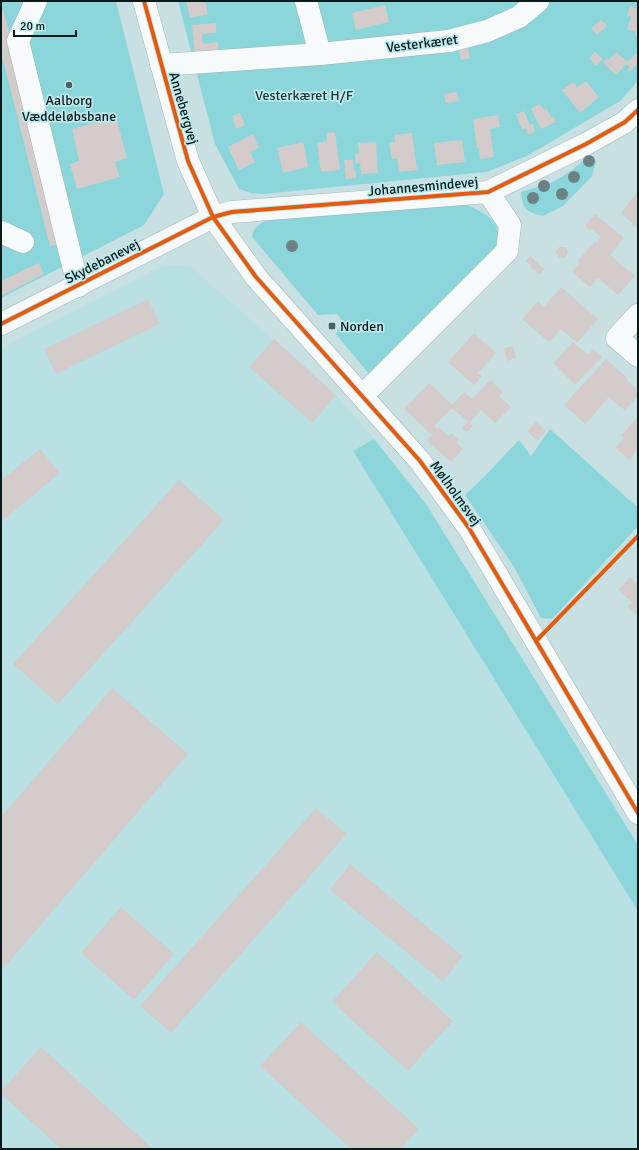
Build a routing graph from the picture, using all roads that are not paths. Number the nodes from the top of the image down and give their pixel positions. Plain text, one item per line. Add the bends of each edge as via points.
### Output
1 (36, 1) edge
2 (144, 1) edge
3 (306, 1) edge
4 (538, 1) edge
5 (320, 54) junction
6 (161, 65) junction
7 (638, 110) edge
8 (488, 192) junction
9 (213, 217) junction
10 (1, 232) edge
11 (23, 242) dead end
12 (78, 286) junction
13 (638, 315) edge
14 (1, 324) edge
15 (638, 356) edge
16 (362, 396) junction
17 (638, 813) edge

1 - 12 street via 18,41
2 - 6 street, Annebergvej
3 - 5 street
4 - 5 street, Vesterkæret via 518,17 487,31 449,41
5 - 6 street, Vesterkæret
6 - 9 street, Annebergvej via 188,162
7 - 8 street, Johannesmindevej via 625,122 586,144
8 - 9 street, Johannesmindevej via 232,212
8 - 16 street, Johannesmindevej via 510,225 507,251
9 - 12 street, Skydebanevej
9 - 16 street, Mølholmsvej via 256,277
10 - 11 street
12 - 14 street, Skydebanevej
13 - 15 street via 617,338
16 - 17 street, Mølholmsvej via 420,461 469,528

